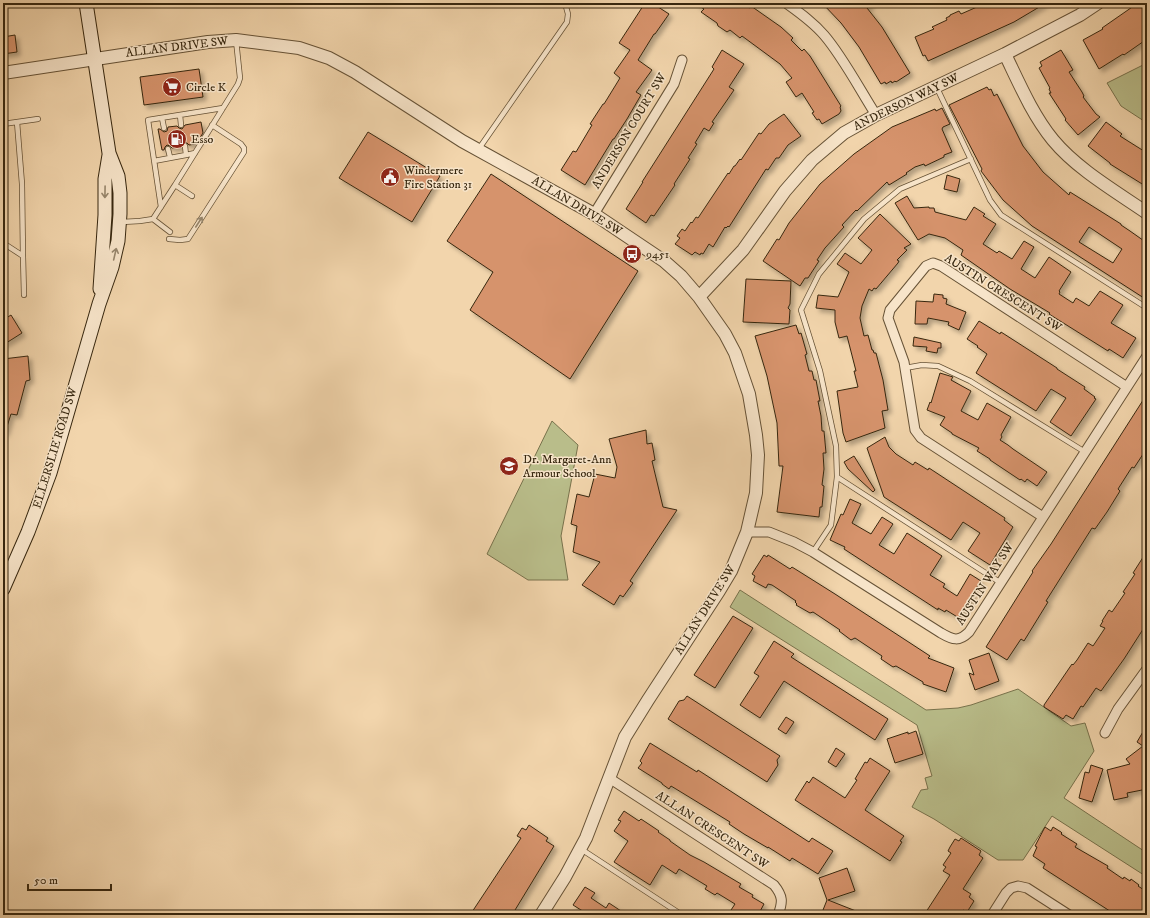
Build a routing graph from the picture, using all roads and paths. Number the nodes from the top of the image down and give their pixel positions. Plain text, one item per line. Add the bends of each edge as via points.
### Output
1 (86, 3) edge
2 (566, 3) edge
3 (786, 3) edge
4 (1098, 3) edge
5 (236, 40) junction
6 (1005, 54) junction
7 (94, 58) junction
8 (682, 60) dead end
9 (3, 73) edge
10 (936, 86) junction
11 (223, 108) junction
12 (180, 115) junction
13 (876, 115) junction
14 (162, 118) junction
15 (38, 119) dead end
16 (17, 122) junction
17 (3, 124) edge
18 (181, 125) dead end
19 (212, 125) junction
20 (164, 128) dead end
21 (185, 146) dead end
22 (168, 149) dead end
23 (478, 150) junction
24 (109, 153) junction
25 (195, 153) junction
26 (186, 155) junction
27 (170, 157) junction
28 (971, 159) junction
29 (154, 161) junction
30 (174, 185) junction
31 (192, 196) dead end
32 (161, 206) junction
33 (1147, 213) edge
34 (594, 214) junction
35 (153, 219) junction
36 (120, 222) junction
37 (170, 232) dead end
38 (169, 239) dead end
39 (3, 243) edge
40 (24, 256) junction
41 (24, 295) dead end
42 (699, 297) junction
43 (99, 304) junction
44 (1147, 308) edge
45 (1147, 356) edge
46 (905, 368) junction
47 (1127, 387) junction
48 (1085, 452) junction
49 (837, 477) junction
50 (1043, 517) junction
51 (747, 532) junction
52 (813, 552) junction
53 (1001, 583) junction
54 (3, 589) edge
55 (1147, 669) edge
56 (1106, 733) dead end
57 (610, 778) junction
58 (581, 848) junction
59 (541, 915) edge
60 (682, 915) edge
61 (778, 915) edge
62 (992, 915) edge
63 (1069, 915) edge

1 - 7 main road, ELLERSLIE ROAD SW
2 - 23 lane via 568,14 564,26
3 - 13 street via 824,35
4 - 6 street, ANDERSON WAY SW
5 - 7 street, ALLAN DRIVE SW
5 - 11 lane via 240,78
5 - 23 street, ALLAN DRIVE SW via 298,48 329,58
6 - 10 street, ANDERSON WAY SW
6 - 33 street via 1033,110 1064,153
7 - 9 street, ALLAN DRIVE SW
7 - 24 main road, ELLERSLIE ROAD SW
8 - 34 street, ANDERSON COURT SW via 674,84
10 - 13 street, ANDERSON WAY SW
10 - 28 lane
11 - 12 lane
11 - 19 lane
12 - 14 lane
12 - 18 lane
13 - 42 street, ANDERSON WAY SW via 844,133 812,160 785,191 743,250
14 - 20 lane
14 - 29 lane via 148,120
15 - 16 lane
16 - 17 lane
16 - 40 lane
19 - 25 lane
38 -> 19 lane via 188,239 244,152 241,144
21 - 26 lane
22 - 27 lane
23 - 34 street, ALLAN DRIVE SW
24 - 36 main road, ELLERSLIE ROAD SW via 118,176
24 -> 43 main road, ELLERSLIE ROAD SW via 105,179
25 - 26 lane
25 - 30 lane
26 - 27 lane
27 - 29 lane
28 - 44 lane via 990,200 1001,215
28 - 49 lane via 900,189 864,219 818,274 801,310 820,371 836,446
29 - 32 lane
30 - 31 lane
30 - 32 lane
32 - 35 lane
34 - 42 street, ALLAN DRIVE SW via 664,261
35 - 36 lane
35 - 37 lane
43 -> 36 main road, ELLERSLIE ROAD SW via 112,267
39 - 40 lane
40 - 41 lane
42 - 51 street, ALLAN DRIVE SW via 729,341 749,394 756,435 758,475
43 - 54 main road, ELLERSLIE ROAD SW via 50,473
45 - 47 street, AUSTIN WAY SW
46 - 47 street, AUSTIN CRESCENT SW via 888,318 890,310 926,266 933,264 941,266
46 - 48 lane via 938,366 951,372 970,381
46 - 50 street, AUSTIN CRESCENT SW via 915,430 921,438
47 - 48 street, AUSTIN WAY SW
48 - 50 street, AUSTIN WAY SW
49 - 52 lane via 831,525
49 - 53 lane
50 - 53 street, AUSTIN WAY SW
51 - 52 street, AUSTIN WAY SW via 770,532
51 - 57 street, ALLAN DRIVE SW via 720,591 625,737
52 - 53 street, AUSTIN WAY SW via 950,638 963,638 970,632
55 - 56 street via 1118,709
57 - 58 street, ALLAN DRIVE SW
57 - 61 street, ALLAN CRESCENT SW via 774,885 780,893 782,903
58 - 59 street, ALLAN DRIVE SW
58 - 60 lane
62 - 63 street via 1006,893 1018,886 1027,888

